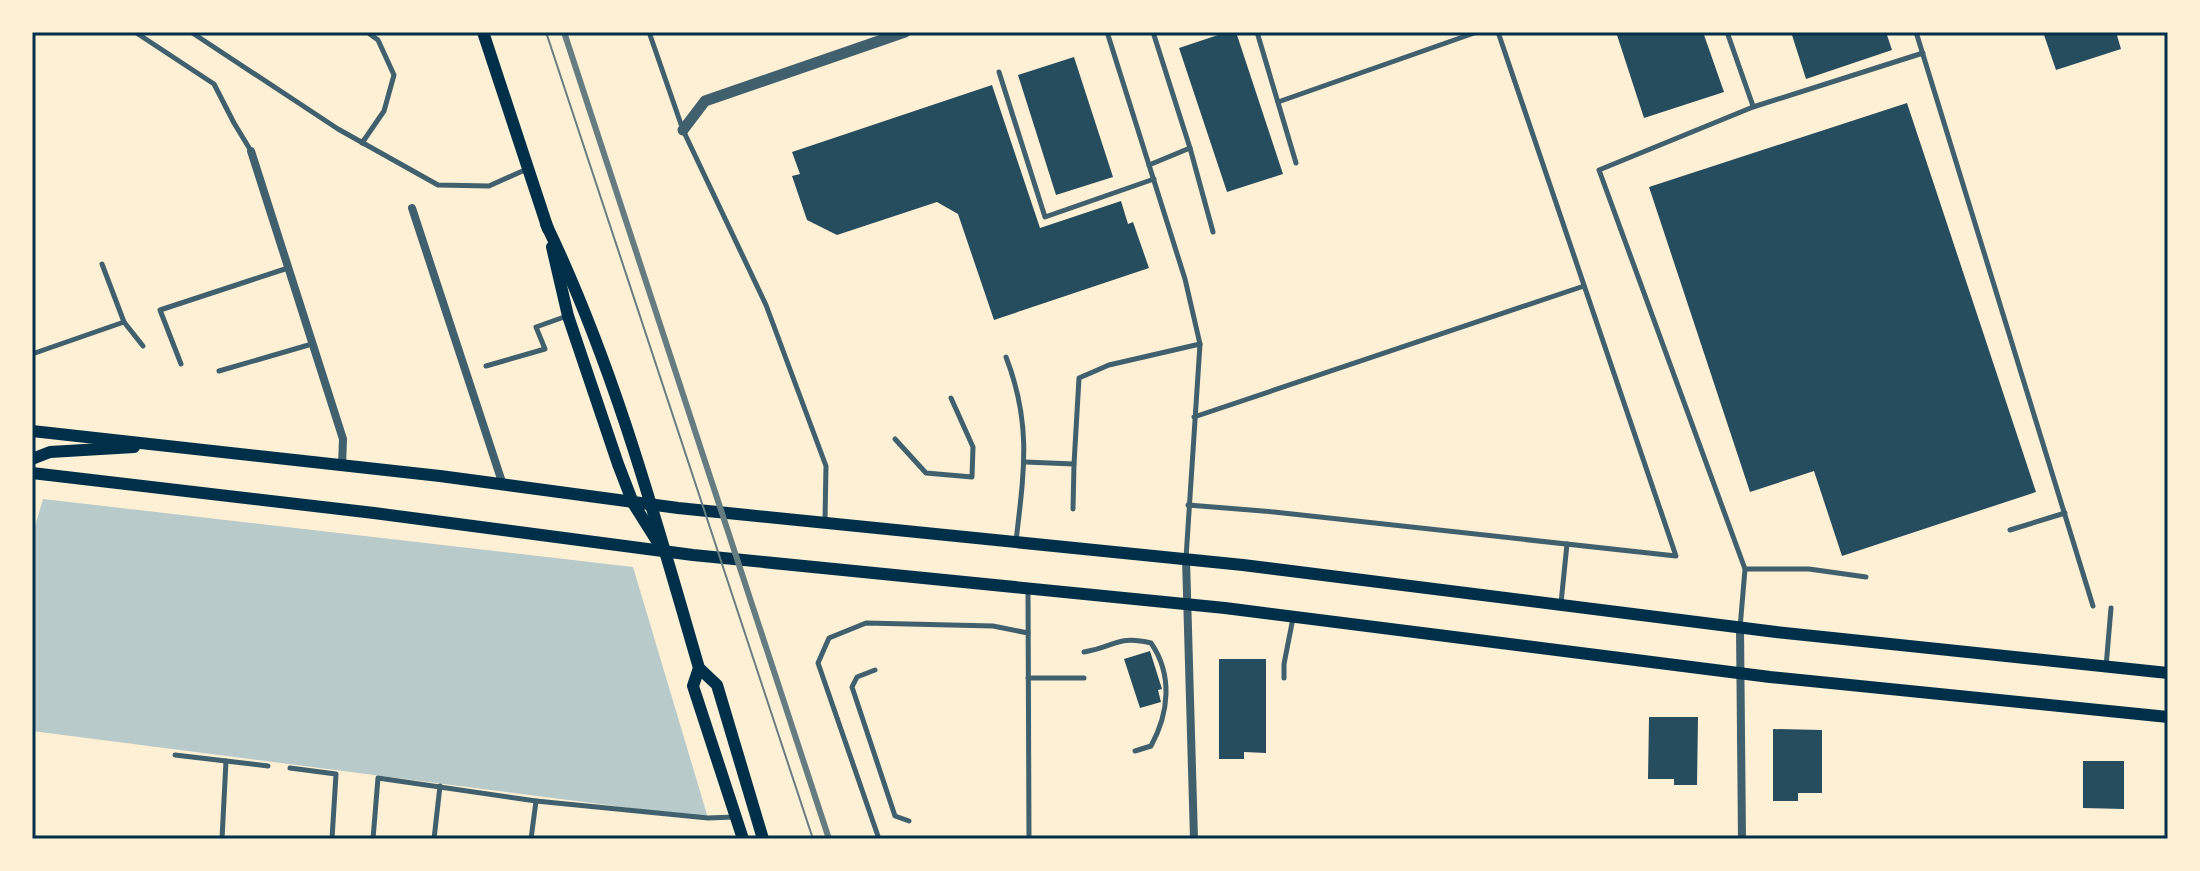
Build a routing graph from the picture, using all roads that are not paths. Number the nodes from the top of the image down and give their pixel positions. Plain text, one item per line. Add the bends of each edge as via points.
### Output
1 (135, 32) edge
2 (191, 32) edge
3 (483, 32) edge
4 (651, 32) edge
5 (905, 32) edge
6 (1153, 32) edge
7 (1257, 32) edge
8 (1477, 32) edge
9 (1498, 32) edge
10 (1727, 32) edge
11 (1916, 32) edge
12 (369, 33) edge
13 (1108, 35) dead end
14 (1923, 53) junction
15 (999, 72) dead end
16 (1278, 102) junction
17 (1753, 107) junction
18 (683, 130) junction
19 (362, 143) junction
20 (1190, 148) junction
21 (251, 151) joint
22 (1296, 163) dead end
23 (1149, 165) junction
24 (527, 169) junction
25 (1154, 179) junction
26 (412, 208) dead end
27 (546, 224) junction
28 (1213, 232) dead end
29 (102, 264) dead end
30 (289, 268) junction
31 (1584, 286) junction
32 (568, 316) junction
33 (124, 322) junction
34 (313, 344) junction
35 (1200, 344) junction
36 (143, 346) dead end
37 (32, 354) edge
38 (1006, 357) dead end
39 (181, 364) dead end
40 (486, 366) dead end
41 (219, 371) dead end
42 (951, 398) dead end
43 (1194, 417) junction
44 (32, 431) edge
45 (895, 439) dead end
46 (157, 445) junction
47 (32, 459) edge
48 (1025, 462) junction
49 (1074, 464) junction
50 (342, 466) junction
51 (32, 473) edge
52 (503, 485) junction
53 (633, 503) junction
54 (653, 505) junction
55 (1188, 505) junction
56 (1073, 509) dead end
57 (2065, 513) junction
58 (825, 522) junction
59 (2010, 530) dead end
60 (1016, 542) junction
61 (1567, 544) junction
62 (663, 550) junction
63 (1186, 559) junction
64 (1745, 569) junction
65 (1866, 577) dead end
66 (1028, 588) junction
67 (1188, 604) junction
68 (1560, 605) junction
69 (2093, 606) dead end
70 (2111, 608) dead end
71 (1294, 617) junction
72 (1740, 628) junction
73 (1028, 633) junction
74 (1084, 652) dead end
75 (2106, 667) junction
76 (699, 668) junction
77 (875, 670) dead end
78 (1741, 672) junction
79 (2168, 673) edge
80 (1028, 678) junction
81 (1084, 678) dead end
82 (1284, 678) dead end
83 (2168, 717) edge
84 (1135, 751) dead end
85 (175, 755) dead end
86 (226, 761) junction
87 (268, 766) dead end
88 (290, 768) dead end
89 (440, 786) junction
90 (536, 801) junction
91 (735, 816) junction
92 (909, 821) dead end
93 (222, 839) edge
94 (332, 839) edge
95 (373, 839) edge
96 (434, 839) edge
97 (531, 839) edge
98 (743, 839) edge
99 (763, 839) edge
100 (879, 839) edge
101 (1029, 839) edge
102 (1194, 839) edge
103 (1742, 839) edge

1 - 21 lane via 214,84
2 - 19 lane
3 - 24 main road
4 - 18 lane
5 - 18 street via 705,101
6 - 20 lane
7 - 16 lane
8 - 16 lane
9 - 31 lane
10 - 17 lane
11 - 14 lane
12 - 19 lane via 378,40 394,75 384,111
13 - 23 lane
14 - 17 lane
14 - 57 lane
15 - 25 lane via 1045,217
16 - 22 lane
17 - 64 lane via 1599,170
18 - 58 lane via 766,305 826,466
19 - 24 lane via 438,185 489,186
20 - 23 lane
20 - 28 lane
21 - 30 street
23 - 25 lane
24 - 27 main road
25 - 35 lane
26 - 52 street
27 - 32 main road
27 - 54 main road via 577,289
29 - 33 lane
30 - 34 street
30 - 39 lane via 160,310
31 - 43 lane
31 - 61 lane via 1676,556
32 - 40 lane via 536,327 545,349
32 - 53 main road
33 - 36 lane
33 - 37 lane
34 - 41 lane
34 - 50 street via 343,439
35 - 43 lane
35 - 49 lane via 1109,365 1079,378
38 - 48 lane via 1018,389
42 - 45 lane via 973,447 972,477 926,473
43 - 55 lane
44 - 46 main road
46 - 47 main road via 50,452
46 - 50 main road
48 - 49 lane
48 - 60 lane
49 - 56 lane
50 - 52 main road
51 - 62 main road
52 - 53 main road
53 - 54 main road
53 - 62 main road
54 - 58 main road
54 - 62 main road
55 - 61 lane
55 - 63 lane
57 - 59 lane
57 - 69 lane
58 - 60 main road
60 - 63 main road
61 - 68 lane
62 - 66 main road
62 - 76 main road
63 - 67 street
63 - 68 main road
64 - 65 lane via 1809,569
64 - 72 lane
66 - 67 main road
66 - 73 lane
67 - 71 main road
67 - 102 street
68 - 72 main road
70 - 75 lane
71 - 78 main road
71 - 82 lane
72 - 75 main road
72 - 78 street
73 - 80 lane
73 - 100 lane via 993,626 866,623 829,638 818,663
74 - 84 lane via 1134,639 1151,643 1160,655 1165,676 1163,725 1151,746
75 - 79 main road
76 - 91 main road via 693,686
76 - 99 main road via 717,685
77 - 92 lane via 857,677 852,687 895,816
78 - 83 main road
78 - 103 street
80 - 81 lane
80 - 101 lane
85 - 86 lane
86 - 87 lane
86 - 93 lane
88 - 94 lane via 336,774
89 - 90 lane
89 - 95 lane via 378,778
89 - 96 lane
90 - 91 lane via 708,818
90 - 97 lane
91 - 98 main road

